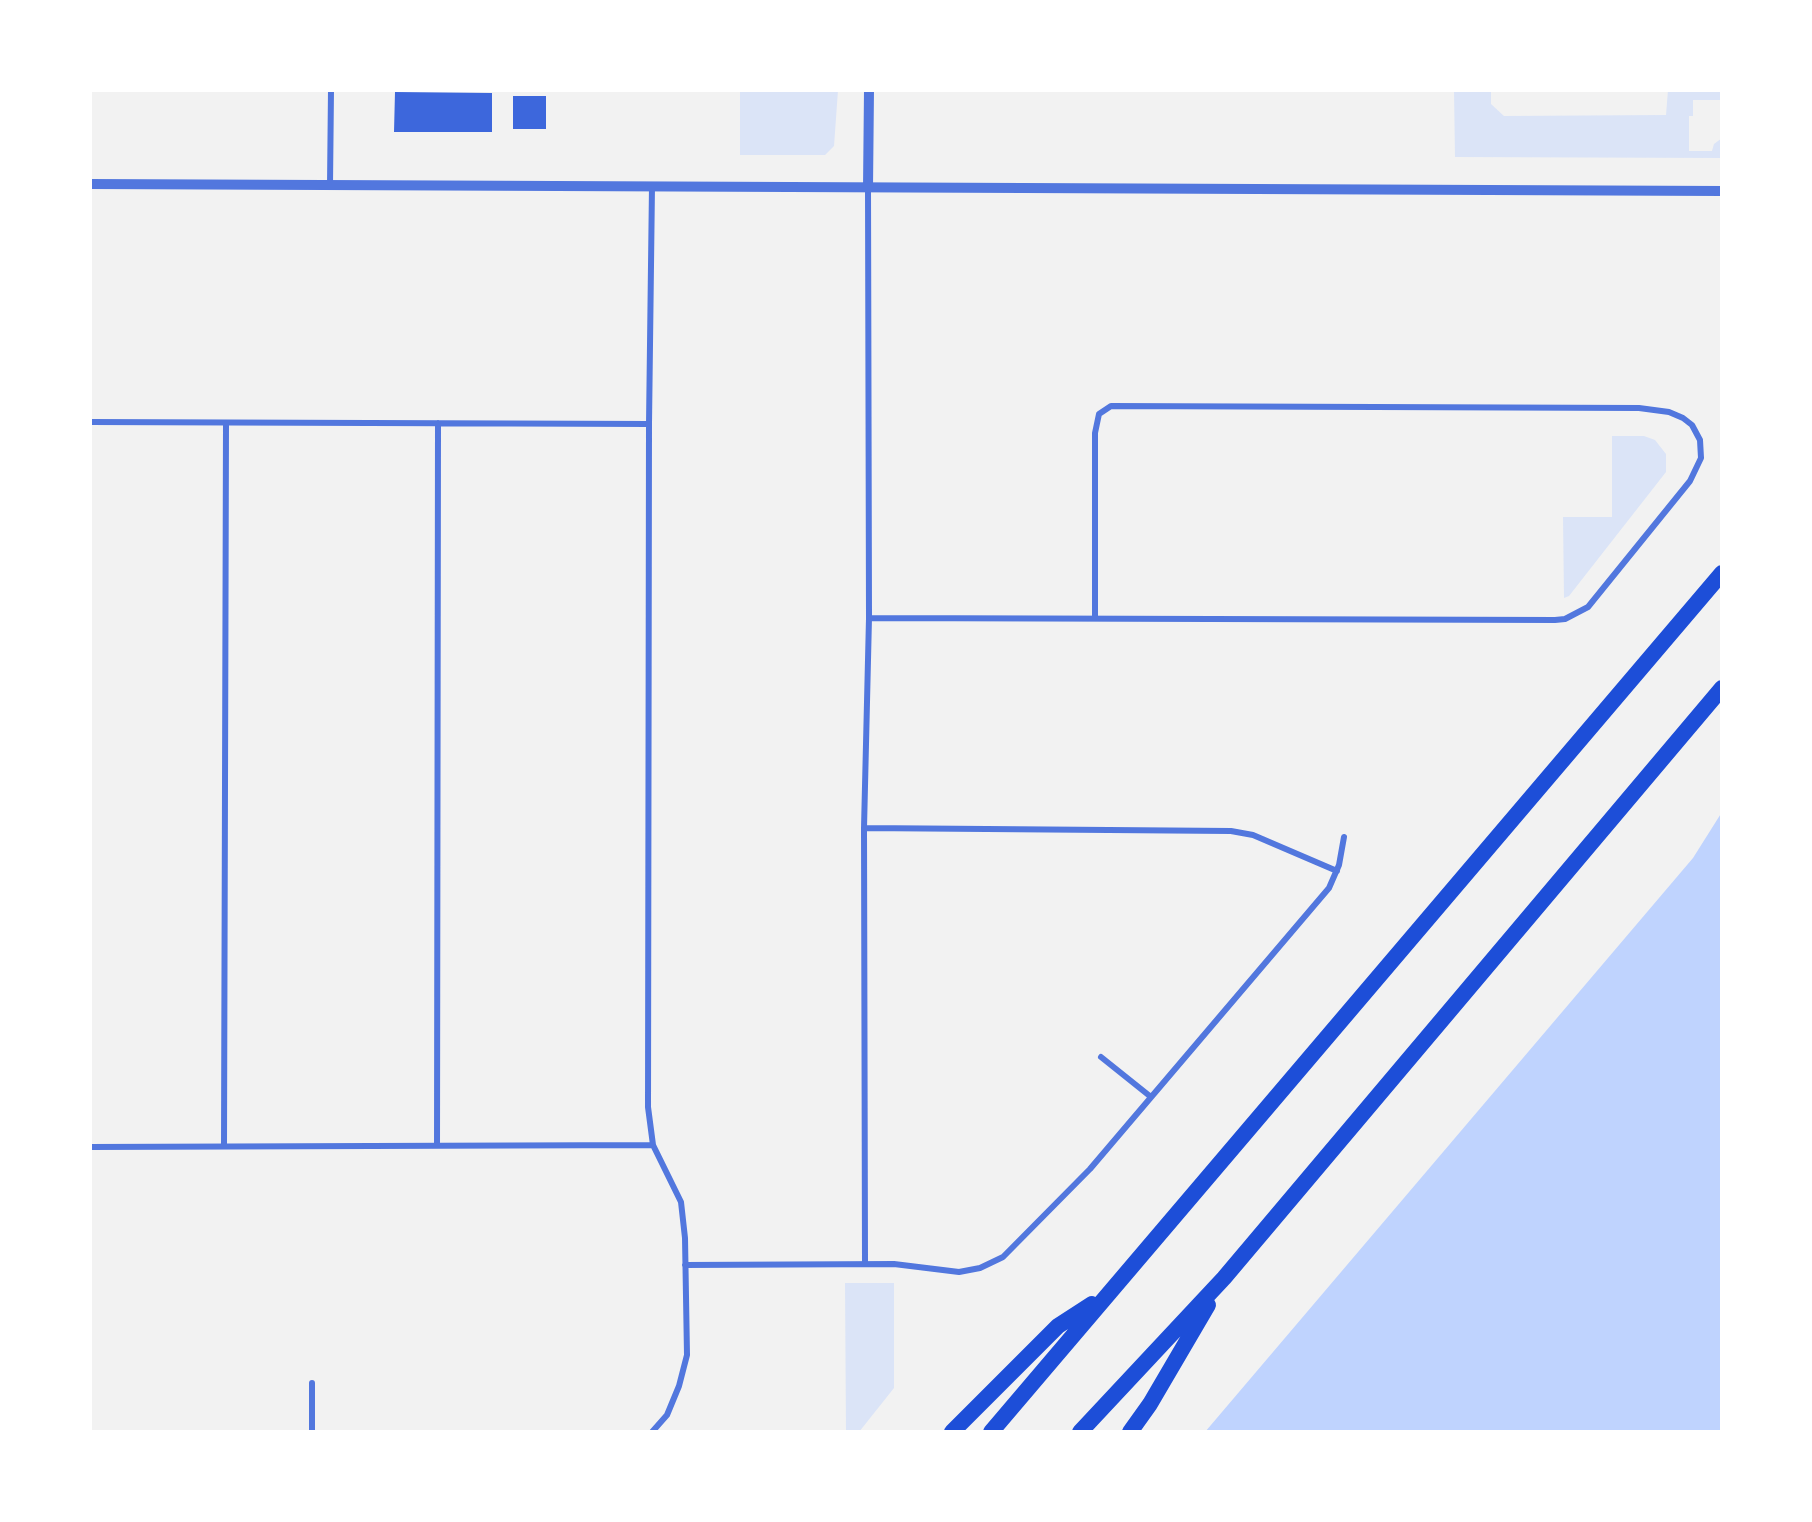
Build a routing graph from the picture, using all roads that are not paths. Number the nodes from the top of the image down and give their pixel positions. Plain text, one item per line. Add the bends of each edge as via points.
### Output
1 (331, 90) edge
2 (869, 90) edge
3 (90, 184) edge
4 (330, 185) junction
5 (652, 186) junction
6 (868, 188) junction
7 (1722, 191) edge
8 (90, 422) edge
9 (226, 423) junction
10 (438, 423) junction
11 (649, 424) junction
12 (1722, 573) edge
13 (869, 618) junction
14 (1095, 618) junction
15 (1722, 688) edge
16 (864, 828) junction
17 (1344, 837) dead end
18 (1337, 871) junction
19 (1101, 1058) dead end
20 (1151, 1097) junction
21 (653, 1145) junction
22 (224, 1146) junction
23 (437, 1146) junction
24 (90, 1147) edge
25 (865, 1264) junction
26 (685, 1265) junction
27 (1224, 1278) junction
28 (1106, 1296) junction
29 (312, 1383) dead end
30 (312, 1432) edge
31 (652, 1432) edge
32 (952, 1432) edge
33 (991, 1432) edge
34 (1080, 1432) edge
35 (1130, 1432) edge

1 - 4 street
2 - 6 street
3 - 4 street
4 - 5 street
5 - 6 street
5 - 11 street
6 - 7 street
6 - 13 street
8 - 9 street
9 - 10 street
9 - 22 street
10 - 11 street
10 - 23 street
11 - 21 street via 648,1107
12 - 28 highway
13 - 14 street
13 - 16 street
14 - 14 street via 1095,433 1099,414 1111,406 1639,408 1670,412 1698,433 1701,458 1690,481 1588,607 1574,616 1555,620
15 - 27 highway
16 - 18 street via 1231,831 1253,835
16 - 25 street
17 - 18 street
18 - 20 street via 1329,888
19 - 20 street
20 - 25 street via 1090,1169 1003,1257 959,1272
21 - 23 street
21 - 26 street via 681,1202
22 - 23 street
22 - 24 street
25 - 26 street
26 - 31 street via 687,1355 667,1415
27 - 34 highway
27 - 35 highway
28 - 32 highway via 1058,1326
28 - 33 highway
29 - 30 street

